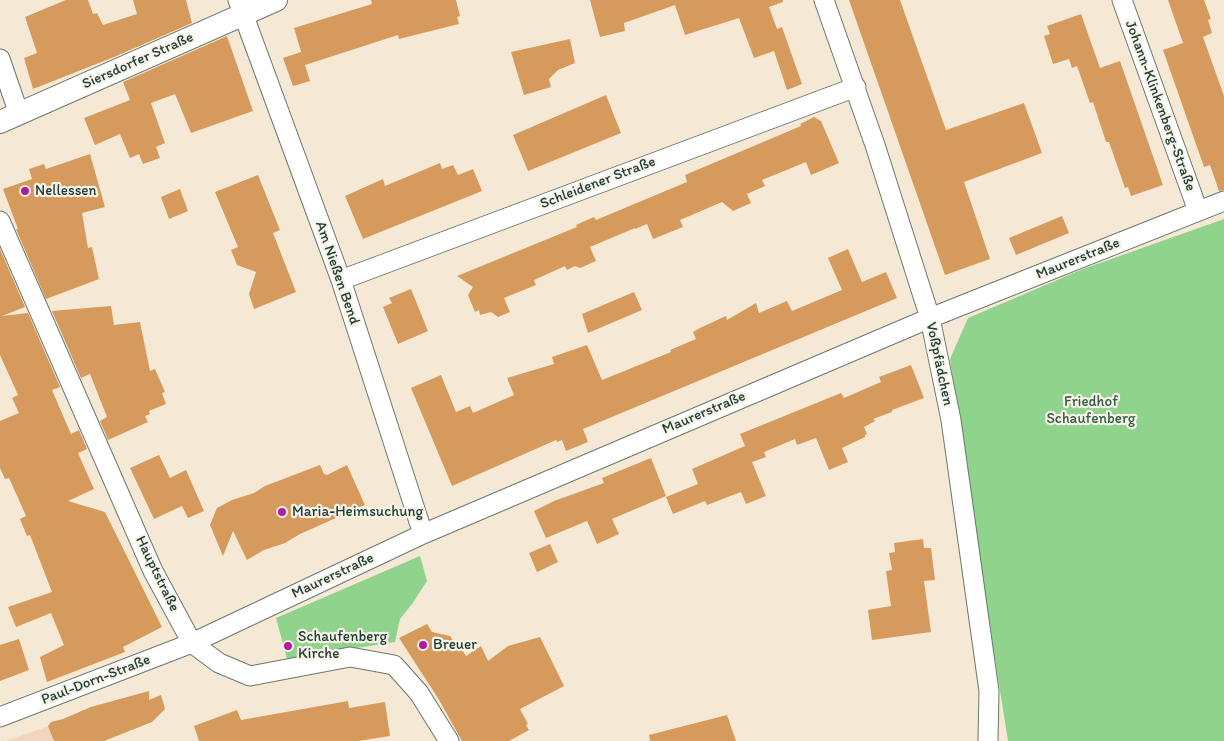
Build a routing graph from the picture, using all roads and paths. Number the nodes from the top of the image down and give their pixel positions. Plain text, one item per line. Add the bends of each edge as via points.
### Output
1 (276, 0) edge
2 (824, 0) edge
3 (1122, 0) edge
4 (240, 7) edge
5 (0, 59) edge
6 (856, 87) junction
7 (9, 118) edge
8 (1224, 201) edge
9 (1198, 211) junction
10 (0, 221) edge
11 (341, 280) junction
12 (930, 318) junction
13 (423, 534) junction
14 (192, 643) junction
15 (0, 716) edge
16 (449, 741) edge
17 (988, 741) edge

1 - 4 street, Siersdorfer Straße
2 - 6 street, Voßpfädchen
3 - 9 street, Johann-Klinkenberg-Straße
4 - 7 street, Siersdorfer Straße
4 - 11 street, Am Nießen Bend
5 - 7 street
6 - 11 street, Schleidener Straße
6 - 12 street, Voßpfädchen
8 - 9 street, Maurerstraße
9 - 12 street, Maurerstraße
10 - 14 street, Hauptstraße via 153,571
11 - 13 street, Am Nießen Bend
12 - 13 street, Maurerstraße
12 - 17 street, Voßpfädchen via 950,420 989,691
13 - 14 street, Maurerstraße
14 - 15 street, Paul-Dorn-Straße
14 - 16 street, Hauptstraße via 219,663 250,676 350,656 394,665 419,693

